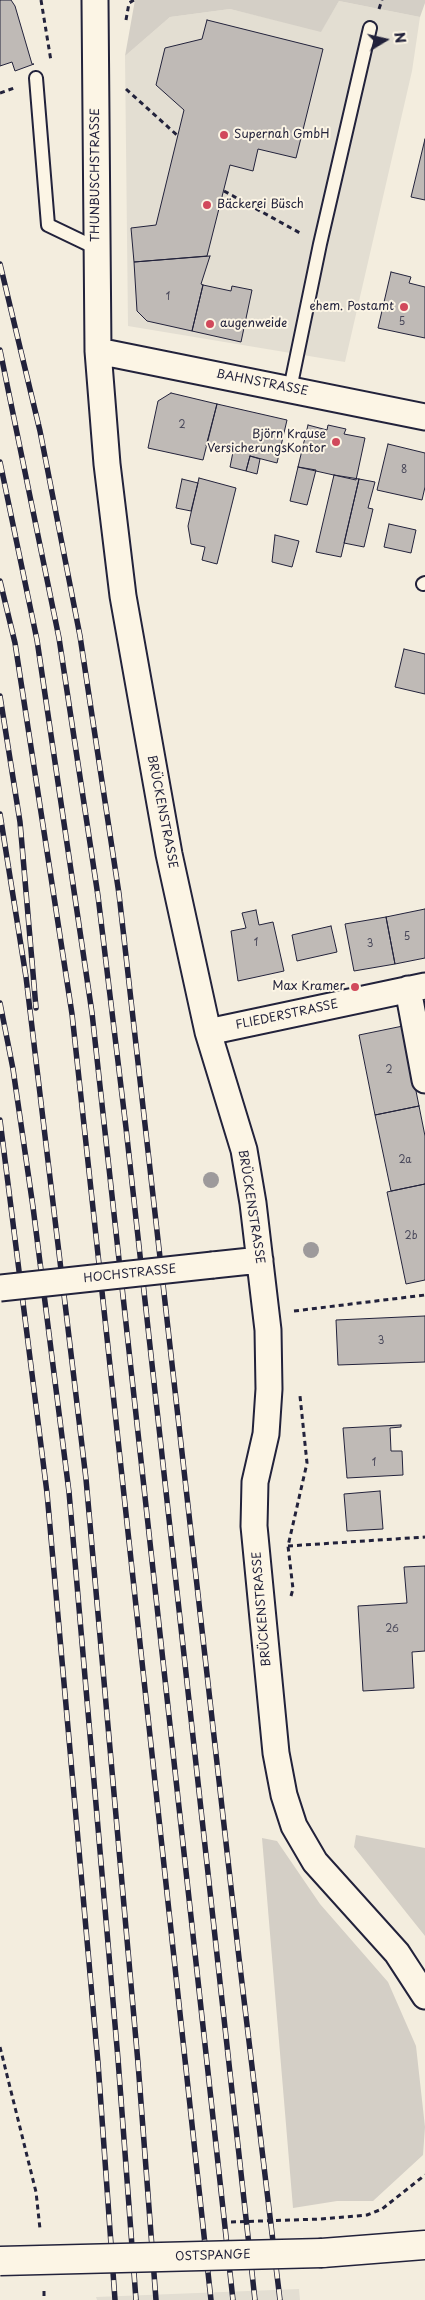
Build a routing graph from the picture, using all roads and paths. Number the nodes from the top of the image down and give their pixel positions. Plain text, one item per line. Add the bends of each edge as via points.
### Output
1 (41, 0) edge
2 (95, 0) edge
3 (370, 28) dead end
4 (96, 68) junction
5 (52, 69) dead end
6 (36, 78) dead end
7 (19, 86) dead end
8 (0, 93) edge
9 (178, 136) dead end
10 (224, 191) dead end
11 (320, 244) junction
12 (96, 248) junction
13 (98, 351) junction
14 (290, 389) junction
15 (425, 417) edge
16 (417, 988) edge
17 (208, 1032) junction
18 (425, 1080) edge
19 (260, 1260) junction
20 (0, 1288) edge
21 (425, 1295) edge
22 (290, 1311) dead end
23 (425, 1537) edge
24 (291, 1598) dead end
25 (425, 1996) edge
26 (0, 2047) edge
27 (425, 2175) edge
28 (320, 2219) dead end
29 (41, 2235) dead end
30 (425, 2245) edge
31 (0, 2261) edge
32 (43, 2281) dead end
33 (44, 2300) edge

1 - 5 path
2 - 4 street, THUNBUSCHSTRASSE
3 - 11 lane
4 - 9 path via 118,70 120,85
4 - 12 street, THUNBUSCHSTRASSE
6 - 12 lane via 48,225
7 - 8 path
10 - 11 path
11 - 14 lane
12 - 13 street, THUNBUSCHSTRASSE
13 - 14 street, BAHNSTRASSE
13 - 17 street, BRÜCKENSTRASSE via 107,464 123,596 170,854
14 - 15 street, BAHNSTRASSE
16 - 17 street, FLIEDERSTRASSE
16 - 18 street
17 - 19 street, BRÜCKENSTRASSE via 244,1150
19 - 20 street, HOCHSTRASSE, bridge
19 - 25 street, BRÜCKENSTRASSE via 268,1330 269,1389 266,1434 255,1482 254,1526 276,1753 284,1795 294,1826 315,1862 397,1953
21 - 22 path
23 - 24 path via 288,1546 293,1589
26 - 29 path via 36,2192
27 - 28 path via 382,2209 367,2215
30 - 31 main road, OSTSPANGE, bridge via 322,2253
32 - 33 path

